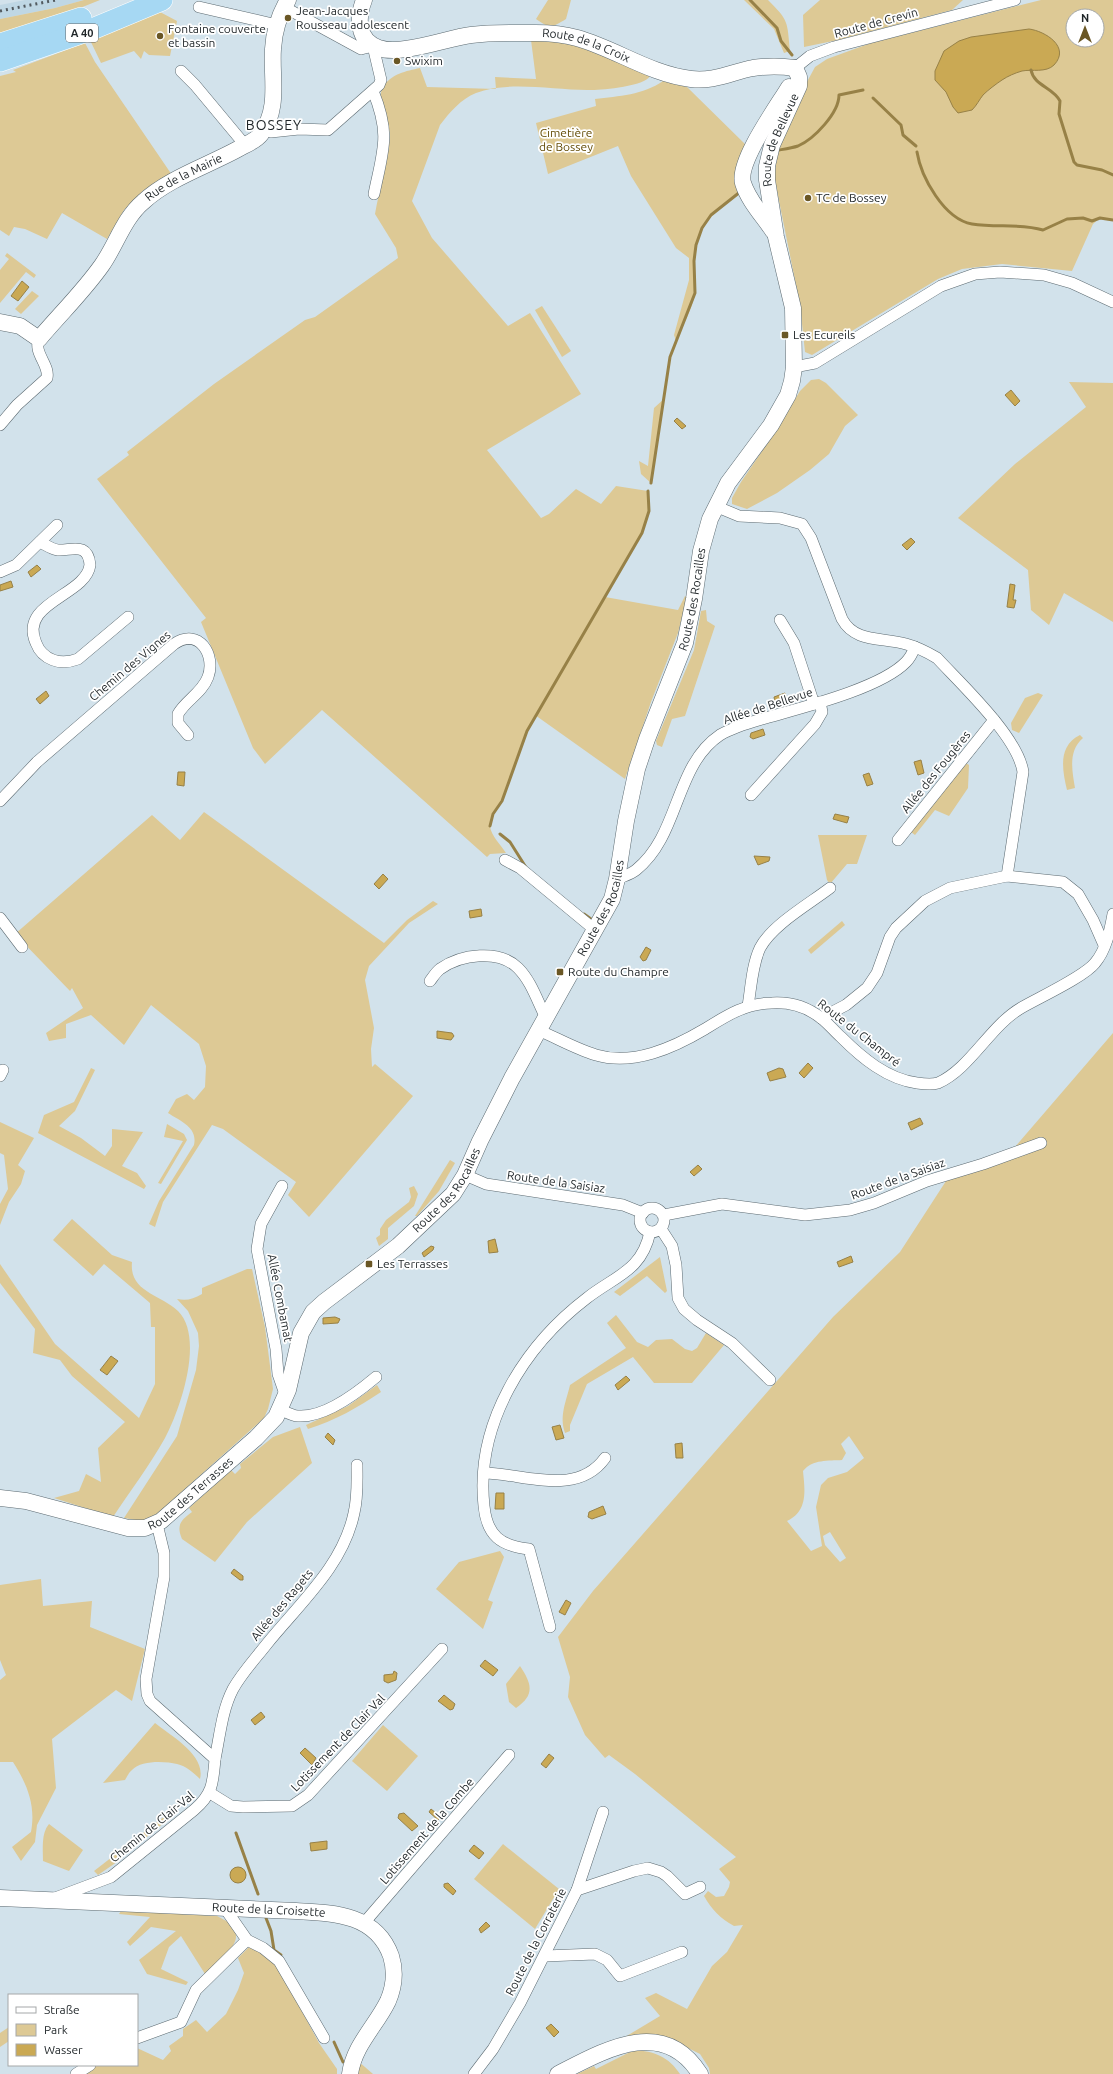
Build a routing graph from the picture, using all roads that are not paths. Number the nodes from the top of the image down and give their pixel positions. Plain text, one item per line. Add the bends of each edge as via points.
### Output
1 (126, 0) edge
2 (162, 0) edge
3 (364, 0) edge
4 (1015, 0) edge
5 (286, 3) edge
6 (199, 7) dead end
7 (277, 25) junction
8 (0, 44) edge
9 (373, 46) junction
10 (0, 61) edge
11 (795, 68) junction
12 (181, 71) dead end
13 (373, 91) junction
14 (264, 130) junction
15 (245, 145) junction
16 (374, 194) dead end
17 (776, 236) junction
18 (1113, 302) edge
19 (0, 322) edge
20 (39, 339) junction
21 (794, 367) junction
22 (788, 395) joint
23 (0, 425) edge
24 (715, 506) junction
25 (57, 525) dead end
26 (40, 542) junction
27 (0, 572) edge
28 (128, 617) dead end
29 (780, 620) dead end
30 (916, 647) junction
31 (817, 703) junction
32 (994, 720) junction
33 (188, 735) dead end
34 (751, 795) dead end
35 (0, 801) edge
36 (898, 840) dead end
37 (505, 860) dead end
38 (1008, 876) junction
39 (617, 879) junction
40 (830, 888) dead end
41 (1113, 914) edge
42 (0, 918) edge
43 (595, 930) junction
44 (1104, 945) junction
45 (22, 947) dead end
46 (430, 981) dead end
47 (748, 1006) junction
48 (821, 1018) junction
49 (542, 1023) junction
50 (1041, 1143) dead end
51 (465, 1175) junction
52 (282, 1186) dead end
53 (643, 1213) junction
54 (664, 1215) junction
55 (661, 1229) junction
56 (650, 1232) junction
57 (376, 1377) dead end
58 (770, 1380) dead end
59 (283, 1402) junction
60 (606, 1458) dead end
61 (357, 1465) dead end
62 (485, 1473) junction
63 (0, 1498) edge
64 (157, 1524) junction
65 (550, 1627) dead end
66 (442, 1649) dead end
67 (509, 1756) dead end
68 (215, 1759) junction
69 (210, 1793) junction
70 (604, 1812) dead end
71 (700, 1887) dead end
72 (577, 1890) junction
73 (0, 1898) edge
74 (49, 1900) junction
75 (224, 1907) junction
76 (364, 1923) junction
77 (247, 1940) junction
78 (682, 1952) dead end
79 (544, 1956) junction
80 (138, 2038) edge
81 (324, 2038) dead end
82 (88, 2066) edge
83 (76, 2074) edge
84 (350, 2074) edge
85 (474, 2074) edge
86 (558, 2074) edge
87 (700, 2074) edge

1 - 8 highway, A 40 via 60,26
2 - 10 highway, A 40 via 90,30
3 - 9 street via 359,24 363,35
4 - 11 street, Route de Crevin via 817,52
5 - 7 street, Rue de la Mairie
5 - 9 street, Route de la Croix via 361,49
6 - 7 street
7 - 14 street, Rue de la Mairie via 273,49 275,80 272,111
9 - 11 street, Route de la Croix via 391,50 473,35 550,34 579,39 657,71 690,79 709,80 765,66
9 - 13 street via 381,80
11 - 17 street, Route de Bellevue via 799,86 772,145 767,166
11 - 17 street, Route de Bellevue via 791,84 751,149 743,170 744,184
12 - 15 street
13 - 14 street via 328,130
13 - 16 street via 380,107 385,136
14 - 15 street, Rue de la Mairie
15 - 20 street, Rue de la Mairie via 164,186 142,202 87,286
17 - 21 street, Route de Bellevue via 793,308
18 - 21 street via 1072,283 1044,275 1000,272 975,274 941,286 815,363
19 - 20 street via 20,326
20 - 23 street via 38,347 48,373 47,378 17,405
21 - 22 street, Route de Bellevue
22 - 24 street, Route des Rocailles via 771,425 728,483
24 - 30 street via 739,516 780,518 802,524 811,538 842,619 850,630 858,636
24 - 39 street, Route des Rocailles via 701,551 684,643 640,758
25 - 26 street
26 - 27 street via 16,565
26 - 28 street via 57,550 78,549 86,555 90,565 85,577 47,606 36,618 34,638 43,653 58,661 78,659
29 - 31 street via 794,643
30 - 31 street, Allée de Bellevue via 907,660 895,670 863,686
30 - 32 street via 937,658
31 - 34 street via 822,712 815,724
31 - 39 street, Allée de Bellevue via 746,724 713,741 694,764 666,831 656,848 636,870
32 - 36 street, Allée des Fougères
32 - 38 street via 1020,759 1023,772
33 - 35 street, Chemin des Vignes via 178,723 178,714 204,685 210,664 208,653 203,646 197,640 186,638 174,644 37,762
37 - 43 street via 520,868
38 - 44 street via 1053,880 1071,887 1086,906
38 - 48 street via 950,888 925,901 900,923 893,933 877,973 867,988 846,1005
39 - 43 street, Route des Rocailles via 612,899
40 - 47 street via 782,924 765,941 758,953
41 - 44 street, Route du Champré
42 - 45 street
43 - 49 street, Route des Rocailles
44 - 48 street, Route du Champré via 1098,960 1089,970 1012,1014 973,1055 945,1079 935,1084 904,1081 891,1076 848,1044
46 - 49 street via 440,969 461,960 488,956 503,958 523,973
47 - 48 street, Route du Champré via 785,1003
47 - 49 street, Route du Champré via 668,1048 628,1058 594,1054
49 - 51 street, Route des Rocailles
50 - 54 street, Route de la Saisiaz via 983,1164 927,1180 874,1203 850,1210 805,1215 722,1204
51 - 53 street, Route de la Saisiaz via 486,1184 623,1205
51 - 59 street, Route des Rocailles via 453,1194 411,1235 313,1312 301,1333
52 - 59 street, Allée Combamat via 261,1224 257,1249 275,1340
53 - 54 street via 649,1208 654,1208
53 - 56 street via 641,1224
54 - 55 street
55 - 56 street
55 - 58 street via 672,1246 678,1298 684,1309 732,1343
56 - 62 street via 645,1250 636,1264 588,1297 524,1362 508,1388 493,1424 488,1442
57 - 59 street via 321,1412 296,1416
59 - 64 street, Route des Terrasses via 264,1430
60 - 62 street via 588,1474 571,1481
61 - 68 street, Allée des Ragets via 356,1506 342,1548 317,1585 237,1682 225,1710
62 - 65 street via 483,1499 488,1527 505,1543 515,1548 529,1549
63 - 64 street, Route des Terrasses via 26,1501 128,1528 139,1529
64 - 68 street via 164,1553 164,1577 146,1678 147,1694 156,1707
66 - 69 street, Lotissement de Clair Val via 298,1803 283,1807 236,1807
67 - 76 street, Lotissement de la Combe
68 - 69 street, Chemin de Clair-Val
69 - 74 street, Chemin de Clair-Val via 194,1810 111,1877
70 - 72 street, Route de la Corraterie
71 - 72 street via 685,1894 661,1872 645,1868
72 - 79 street, Route de la Corraterie
73 - 74 street, Route de la Croisette
74 - 75 street, Route de la Croisette
75 - 76 street, Route de la Croisette via 333,1914
75 - 77 street
76 - 84 street, Route de la Croisette via 380,1936 388,1950 394,1981 387,2002 357,2050
77 - 80 street via 196,1990 181,2022
77 - 81 street via 279,1961
78 - 79 street via 620,1976 608,1960 595,1954
79 - 85 street, Route de la Corraterie via 508,2024
82 - 83 street
86 - 87 street via 610,2048 627,2043 646,2042 658,2043 675,2050 687,2058

